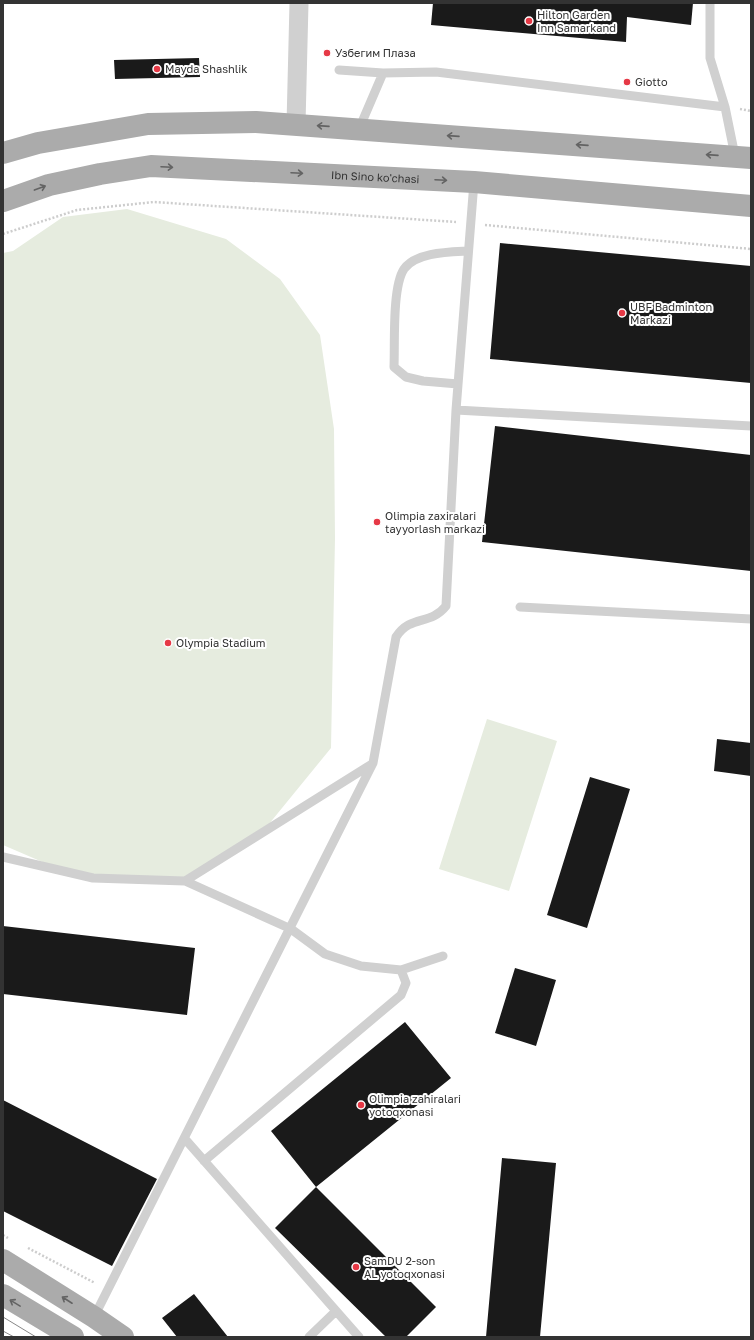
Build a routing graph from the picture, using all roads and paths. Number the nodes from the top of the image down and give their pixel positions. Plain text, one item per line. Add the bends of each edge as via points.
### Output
1 (299, 3) edge
2 (710, 3) edge
3 (339, 70) dead end
4 (383, 73) junction
5 (725, 107) junction
6 (296, 124) junction
7 (359, 129) junction
8 (3, 153) edge
9 (743, 157) edge
10 (474, 182) junction
11 (3, 201) edge
12 (751, 206) edge
13 (471, 223) junction
14 (3, 234) edge
15 (751, 248) edge
16 (468, 251) junction
17 (458, 384) junction
18 (456, 410) junction
19 (751, 426) edge
20 (520, 607) dead end
21 (751, 619) edge
22 (373, 763) junction
23 (3, 857) edge
24 (185, 881) junction
25 (291, 929) junction
26 (443, 956) dead end
27 (401, 970) junction
28 (185, 1139) junction
29 (204, 1160) junction
30 (3, 1235) edge
31 (10, 1239) dead end
32 (24, 1246) dead end
33 (3, 1260) edge
34 (108, 1290) junction
35 (3, 1296) edge
36 (336, 1311) junction
37 (94, 1317) junction
38 (73, 1337) edge
39 (123, 1337) edge
40 (309, 1337) edge
41 (359, 1337) edge

1 - 6 street
2 - 5 lane via 710,58
3 - 4 lane
4 - 5 lane via 436,72
4 - 7 lane
5 - 9 lane
7 -> 6 main road
6 - 8 main road via 148,124 38,143
9 -> 7 main road
11 -> 10 main road, Ibn Sino ko'chasi via 49,185 151,166
10 - 12 main road, Ibn Sino ko'chasi
10 - 13 lane
13 - 14 path via 154,202 77,210
13 - 15 path
13 - 16 lane
16 - 17 lane
16 - 17 lane via 443,252 418,258 405,268 397,289 394,367 406,378
17 - 18 lane
18 - 19 lane
18 - 22 lane via 446,606 434,617 408,624 396,637
20 - 21 lane
22 - 24 lane
22 - 25 lane
23 - 24 lane via 93,878
24 - 25 lane
25 - 27 lane via 325,954 361,966
25 - 28 lane
26 - 27 lane
27 - 29 lane via 406,983 400,995
28 - 29 lane
28 - 34 lane
29 - 36 lane
30 - 31 path
32 - 34 path
37 -> 33 main road
34 - 37 lane
38 -> 35 main road
36 - 40 lane
36 - 41 lane
37 - 39 main road

